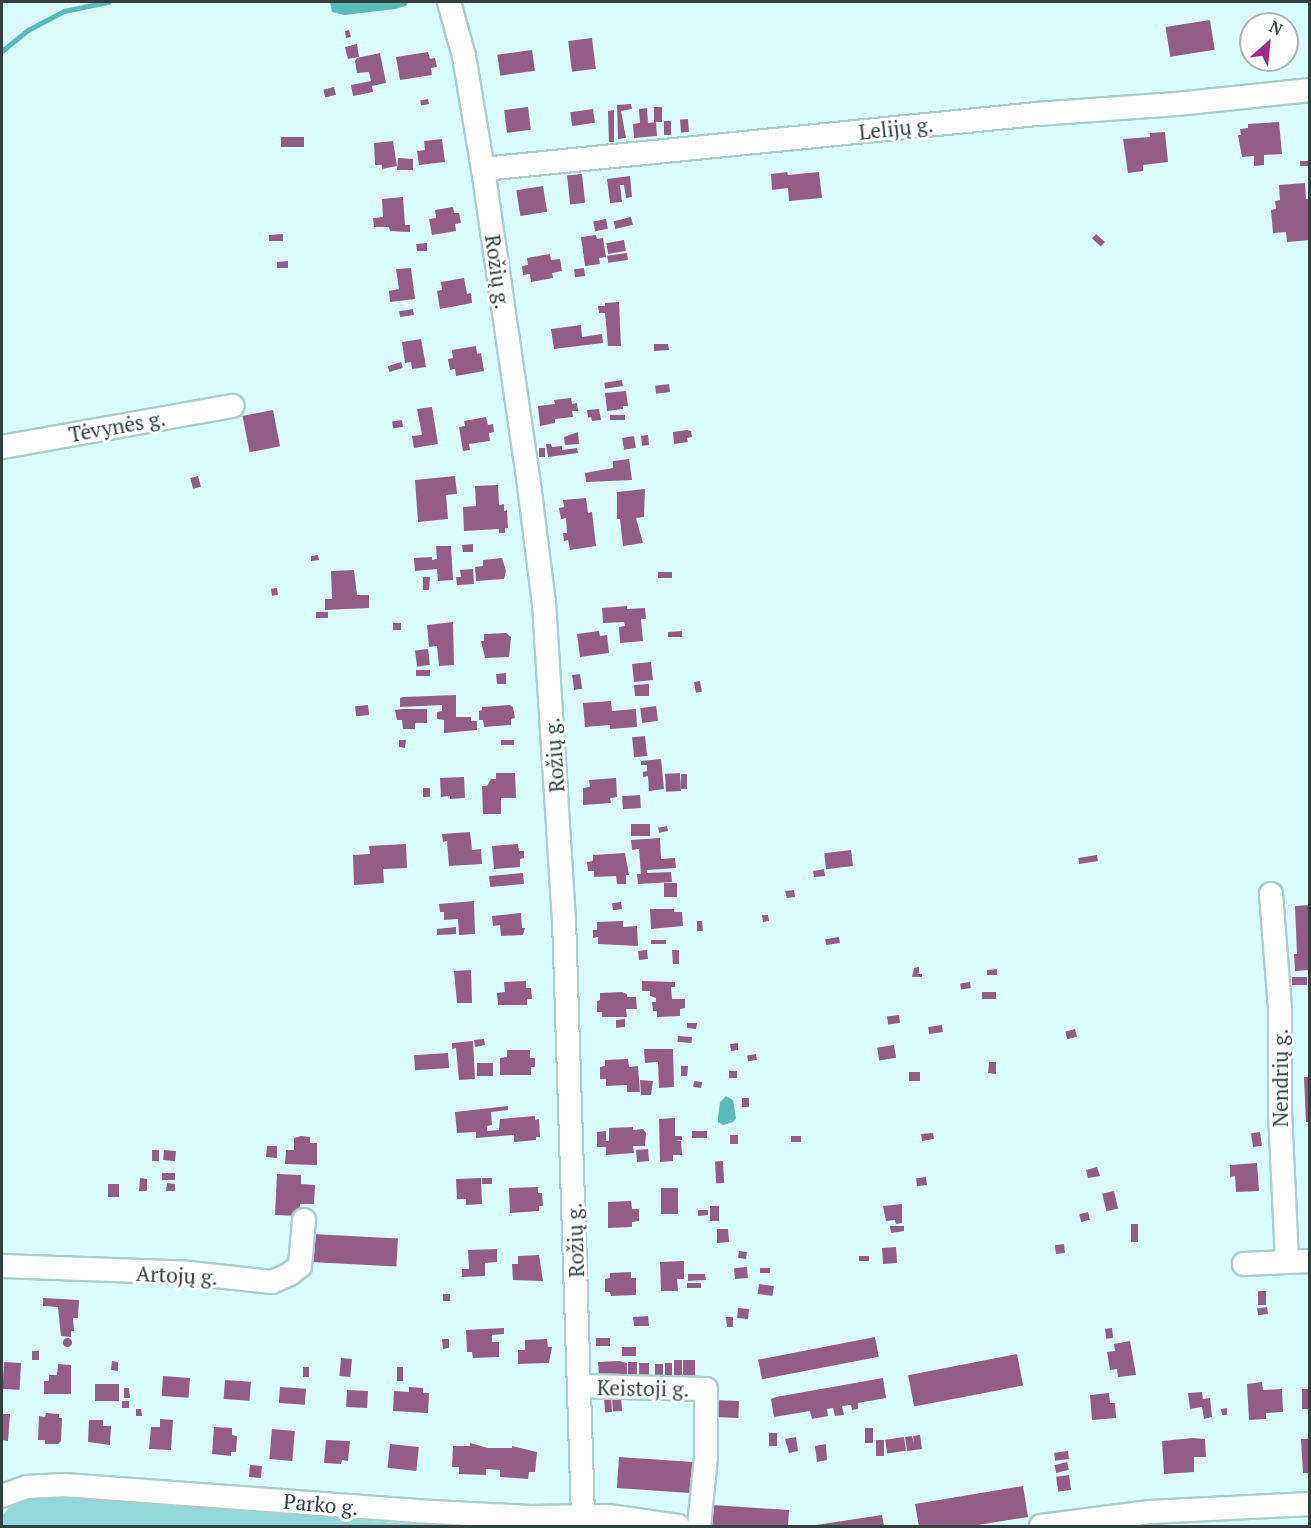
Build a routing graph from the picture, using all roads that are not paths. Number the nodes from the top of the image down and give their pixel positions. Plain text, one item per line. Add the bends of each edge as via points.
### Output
1 (449, 2) edge
2 (1310, 90) edge
3 (483, 169) junction
4 (232, 406) dead end
5 (2, 447) edge
6 (1271, 894) dead end
7 (304, 1220) dead end
8 (1310, 1261) edge
9 (1287, 1262) junction
10 (1244, 1264) dead end
11 (2, 1266) edge
12 (581, 1386) junction
13 (2, 1496) edge
14 (1297, 1512) edge
15 (583, 1516) junction
16 (678, 1527) edge
17 (699, 1527) edge
18 (1041, 1527) edge

1 - 3 street, Rožių g. via 464,56
2 - 3 street, Lelijų g.
3 - 12 street, Rožių g. via 545,621 564,919
4 - 5 street, Tėvynės g.
6 - 9 street, Nendrių g. via 1280,1008
7 - 11 street, Artojų g. via 300,1266 272,1282 189,1273
8 - 9 street
9 - 10 street
12 - 15 street, Rožių g.
12 - 17 street, Keistoji g. via 706,1389 706,1457
13 - 15 street, Parko g. via 27,1487 64,1485 414,1511
14 - 18 street via 1150,1512
15 - 16 street, Parko g. via 634,1518

